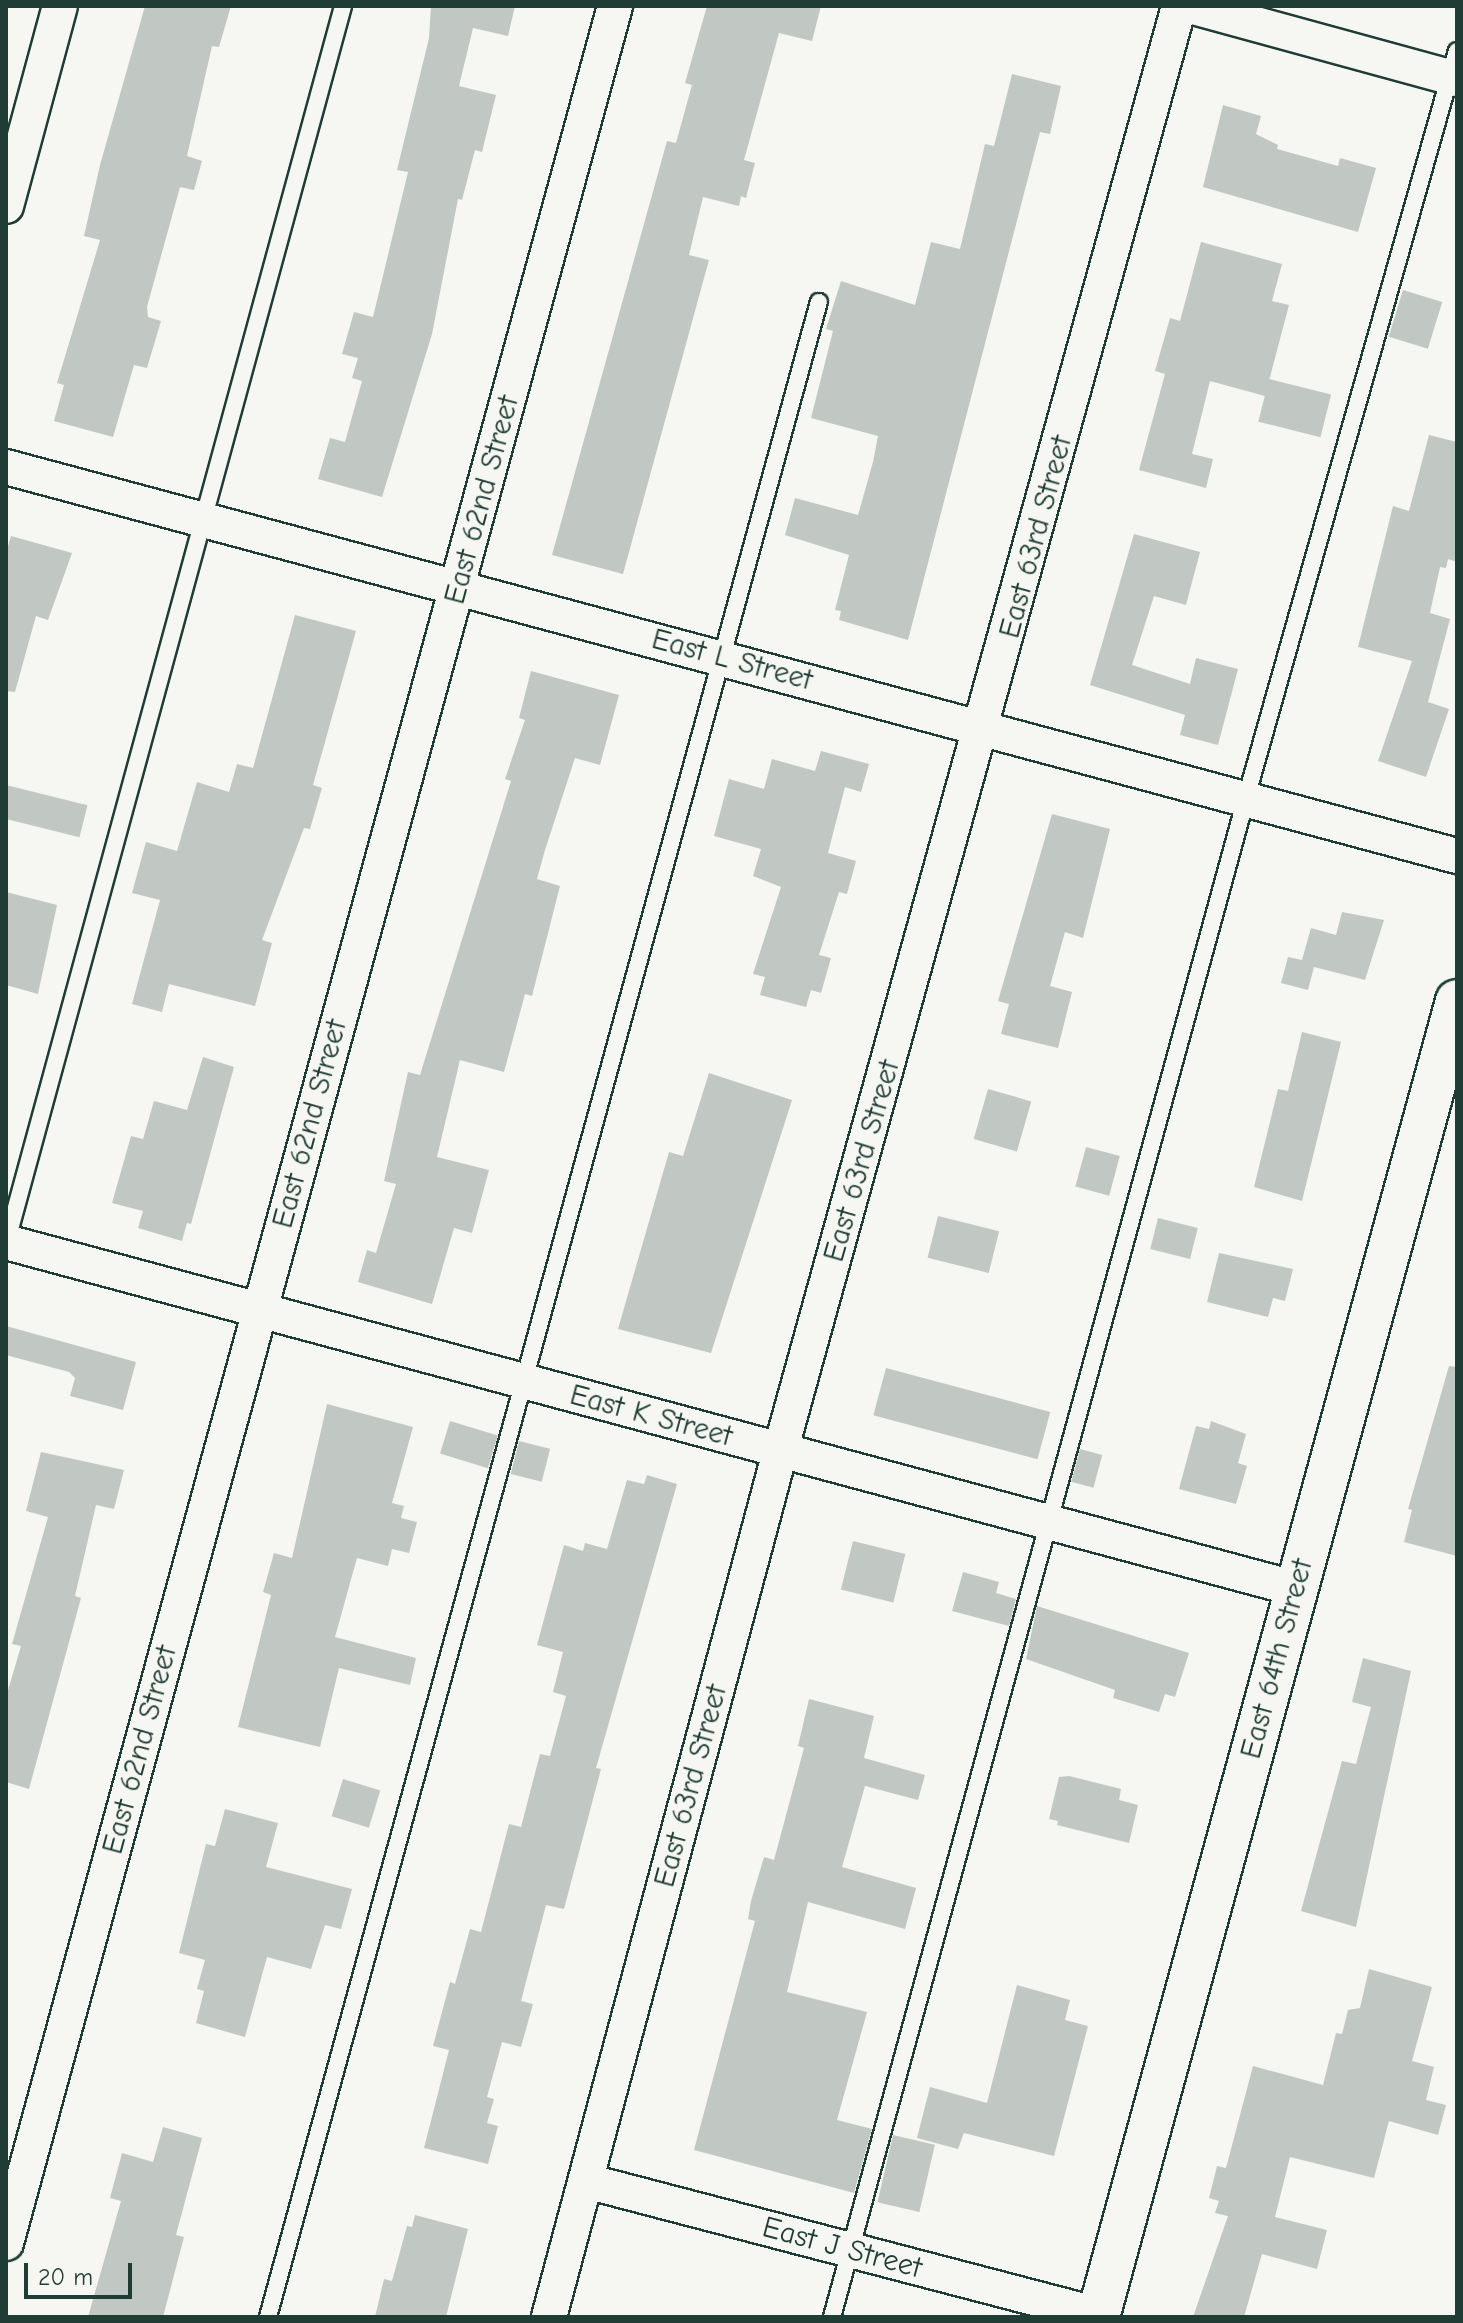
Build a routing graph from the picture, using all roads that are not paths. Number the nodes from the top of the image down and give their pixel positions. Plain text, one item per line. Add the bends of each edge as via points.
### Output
1 (60, 6) edge
2 (343, 6) edge
3 (615, 6) edge
4 (1179, 6) edge
5 (1190, 6) edge
6 (1455, 69) edge
7 (6, 206) edge
8 (819, 302) dead end
9 (6, 467) edge
10 (203, 520) junction
11 (459, 588) junction
12 (722, 657) junction
13 (985, 726) junction
14 (1246, 798) junction
15 (1457, 856) edge
16 (1457, 1001) edge
17 (6, 1243) edge
18 (259, 1309) junction
19 (524, 1382) junction
20 (780, 1452) junction
21 (1050, 1523) junction
22 (1297, 1589) junction
23 (586, 2181) junction
24 (6, 2243) edge
25 (850, 2250) junction
26 (1099, 2316) edge
27 (268, 2317) edge
28 (549, 2317) edge
29 (832, 2317) edge

1 - 7 street
2 - 10 lane
3 - 11 street, East 62nd Street
4 - 13 street, East 63rd Street
5 - 6 street
6 - 14 lane
8 - 12 lane
9 - 10 street, East L Street
10 - 11 street, East L Street
10 - 17 lane
11 - 12 street, East L Street
11 - 18 street, East 62nd Street
12 - 13 street, East L Street
12 - 19 lane
13 - 14 street, East L Street
13 - 20 street, East 63rd Street
14 - 15 street, East L Street
14 - 21 lane
16 - 22 street, East 64th Street
17 - 18 street, East K Street
18 - 19 street, East K Street
18 - 24 street, East 62nd Street
19 - 20 street, East K Street
19 - 27 lane
20 - 21 street, East K Street
20 - 23 street, East 63rd Street
21 - 22 street, East K Street
21 - 25 lane
22 - 26 street, East 64th Street
23 - 25 street, East J Street
23 - 28 street, East 63rd Street
25 - 26 street, East J Street
25 - 29 lane

